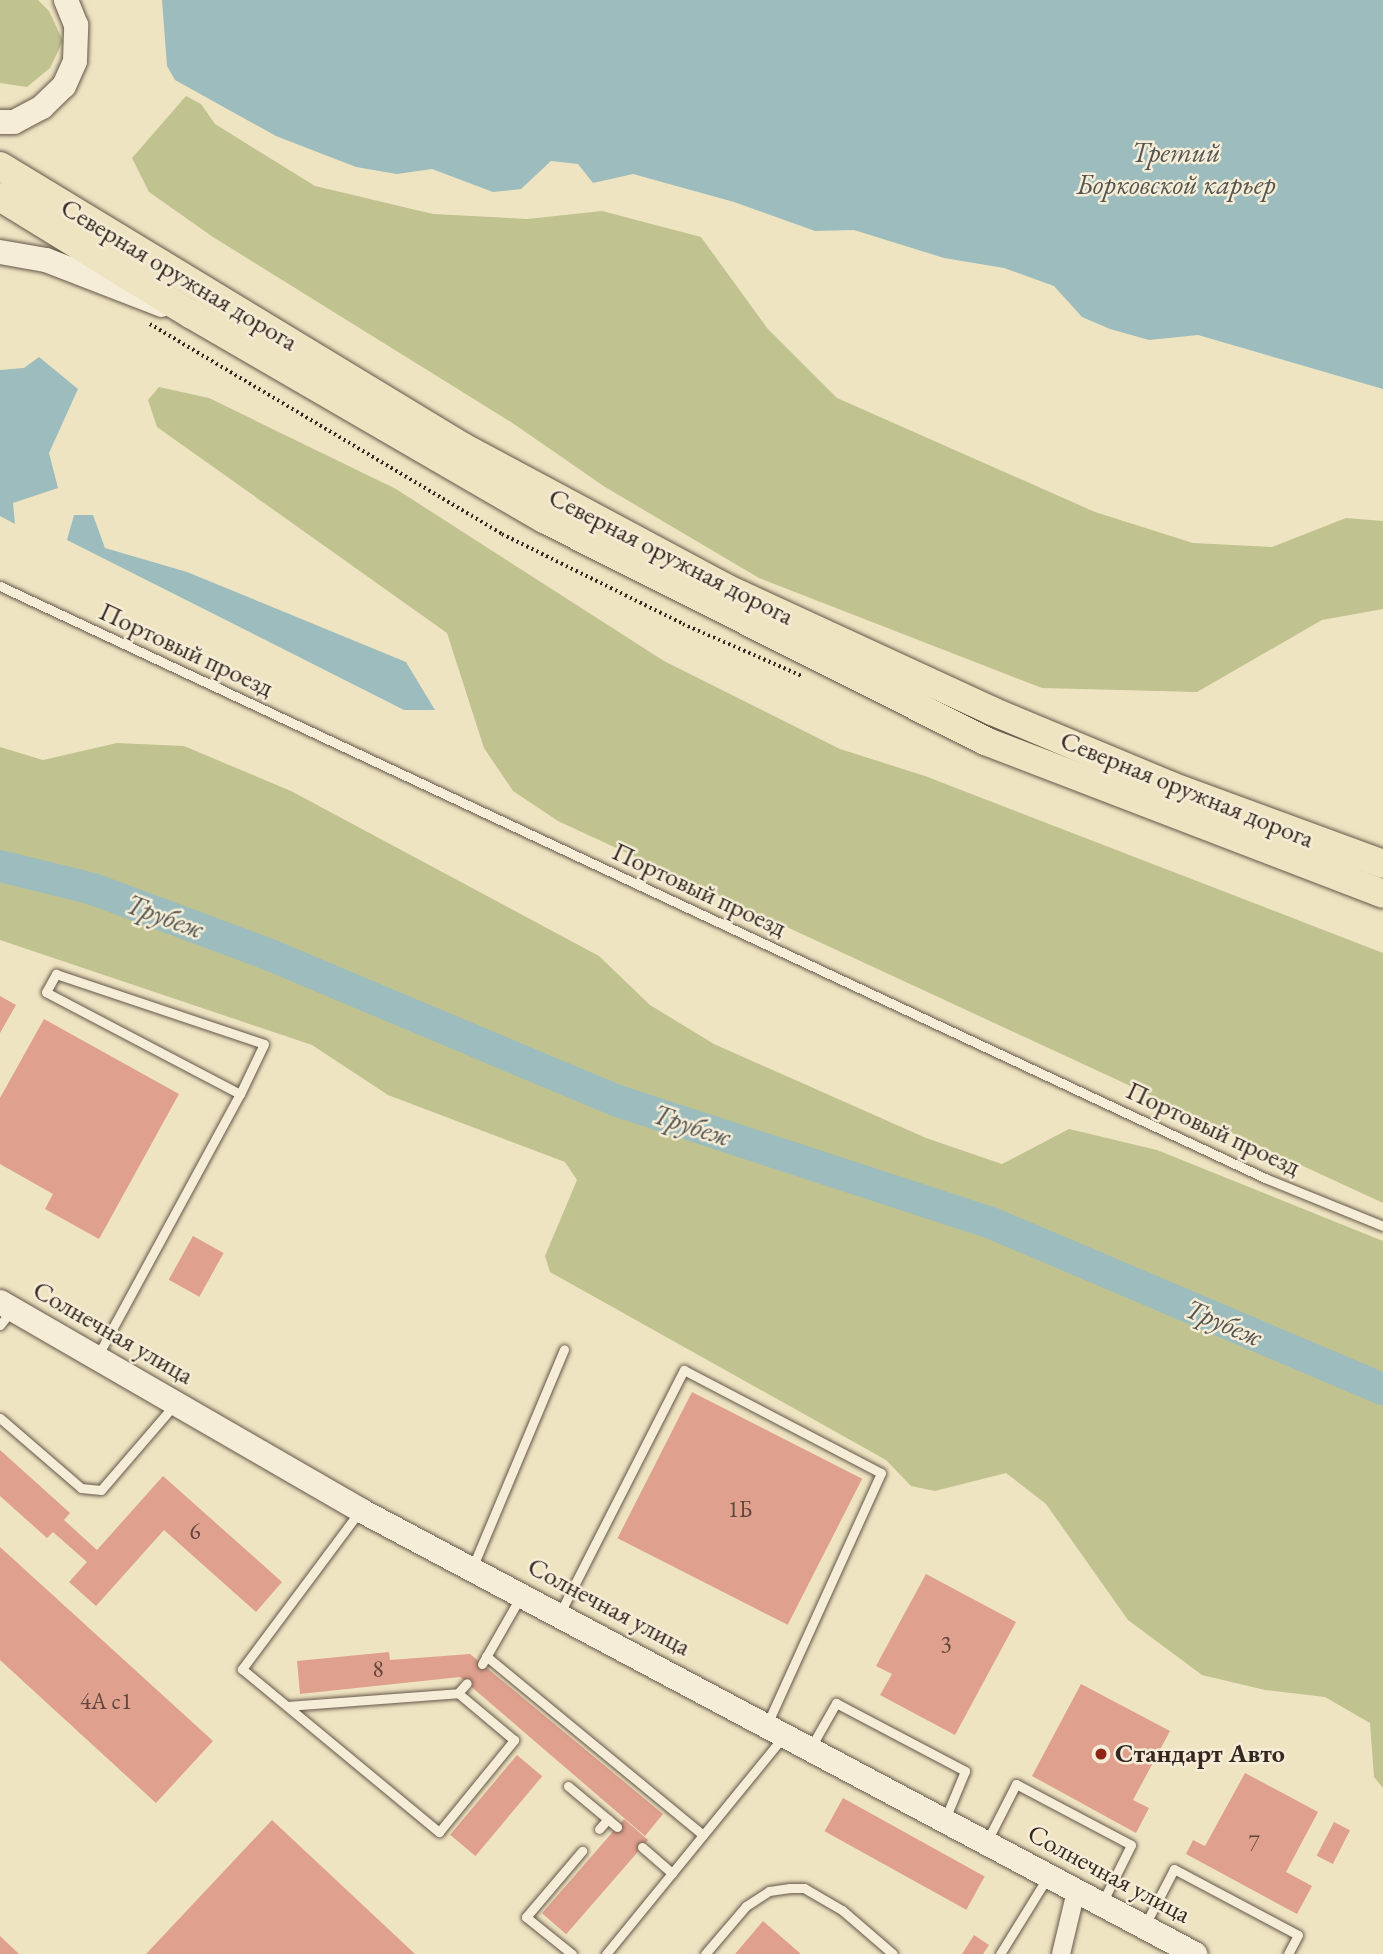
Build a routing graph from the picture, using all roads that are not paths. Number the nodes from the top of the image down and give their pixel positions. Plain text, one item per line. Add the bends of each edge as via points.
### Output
1 (66, 0) edge
2 (0, 122) edge
3 (0, 166) edge
4 (0, 197) edge
5 (0, 252) edge
6 (192, 315) junction
7 (0, 586) edge
8 (1383, 864) edge
9 (1383, 894) edge
10 (240, 1094) junction
11 (1383, 1226) edge
12 (4, 1312) edge
13 (564, 1349) dead end
14 (96, 1358) junction
15 (176, 1403) junction
16 (0, 1418) edge
17 (360, 1510) junction
18 (472, 1567) junction
19 (522, 1594) junction
20 (559, 1614) junction
21 (467, 1683) dead end
22 (458, 1693) junction
23 (287, 1706) junction
24 (776, 1730) junction
25 (810, 1748) junction
26 (568, 1786) dead end
27 (608, 1819) junction
28 (944, 1820) junction
29 (617, 1827) dead end
30 (599, 1829) dead end
31 (703, 1835) junction
32 (986, 1842) junction
33 (642, 1847) dead end
34 (582, 1851) dead end
35 (672, 1873) junction
36 (1048, 1876) junction
37 (1076, 1891) junction
38 (1101, 1904) junction
39 (1144, 1927) junction
40 (572, 1954) edge
41 (606, 1954) edge
42 (705, 1954) edge
43 (893, 1954) edge
44 (1000, 1954) edge
45 (1061, 1954) edge
46 (1195, 1954) edge
47 (1288, 1954) edge

1 - 2 main road via 76,25 75,61 64,86 42,107 14,122
3 - 8 main road, Северная оружная дорога via 463,447 726,588 1004,717 1171,786
4 - 6 main road
5 - 6 main road via 46,260
6 - 9 main road via 544,519 985,741
7 - 11 lane, Портовый проезд via 1252,1172
10 - 10 lane via 46,992 56,974 264,1044
10 - 14 lane
12 - 14 main road, Солнечная улица
13 - 18 lane
14 - 15 main road, Солнечная улица
15 - 16 lane via 101,1490 81,1488
15 - 17 main road, Солнечная улица
17 - 18 main road, Солнечная улица
17 - 23 lane via 242,1669
18 - 19 main road, Солнечная улица
19 - 20 main road, Солнечная улица
19 - 31 lane via 484,1660
20 - 24 main road, Солнечная улица
20 - 24 lane via 684,1370 881,1473
21 - 22 lane
22 - 23 lane
22 - 23 lane via 514,1740 439,1832
24 - 25 main road, Солнечная улица
24 - 31 lane
25 - 28 main road, Солнечная улица
25 - 28 lane via 836,1703 965,1771
26 - 27 lane
27 - 29 lane
27 - 30 lane
28 - 32 main road, Солнечная улица
31 - 35 lane
32 - 36 main road, Солнечная улица
32 - 38 lane via 1016,1784 1131,1845
33 - 35 lane
34 - 40 lane via 526,1917
35 - 41 lane
36 - 37 main road, Солнечная улица
36 - 44 lane
37 - 38 main road, Солнечная улица
37 - 45 street
38 - 39 main road, Солнечная улица
39 - 46 main road, Солнечная улица
39 - 47 lane via 1174,1869 1298,1935
42 - 43 lane via 746,1906 769,1891 790,1888 804,1888 842,1910

